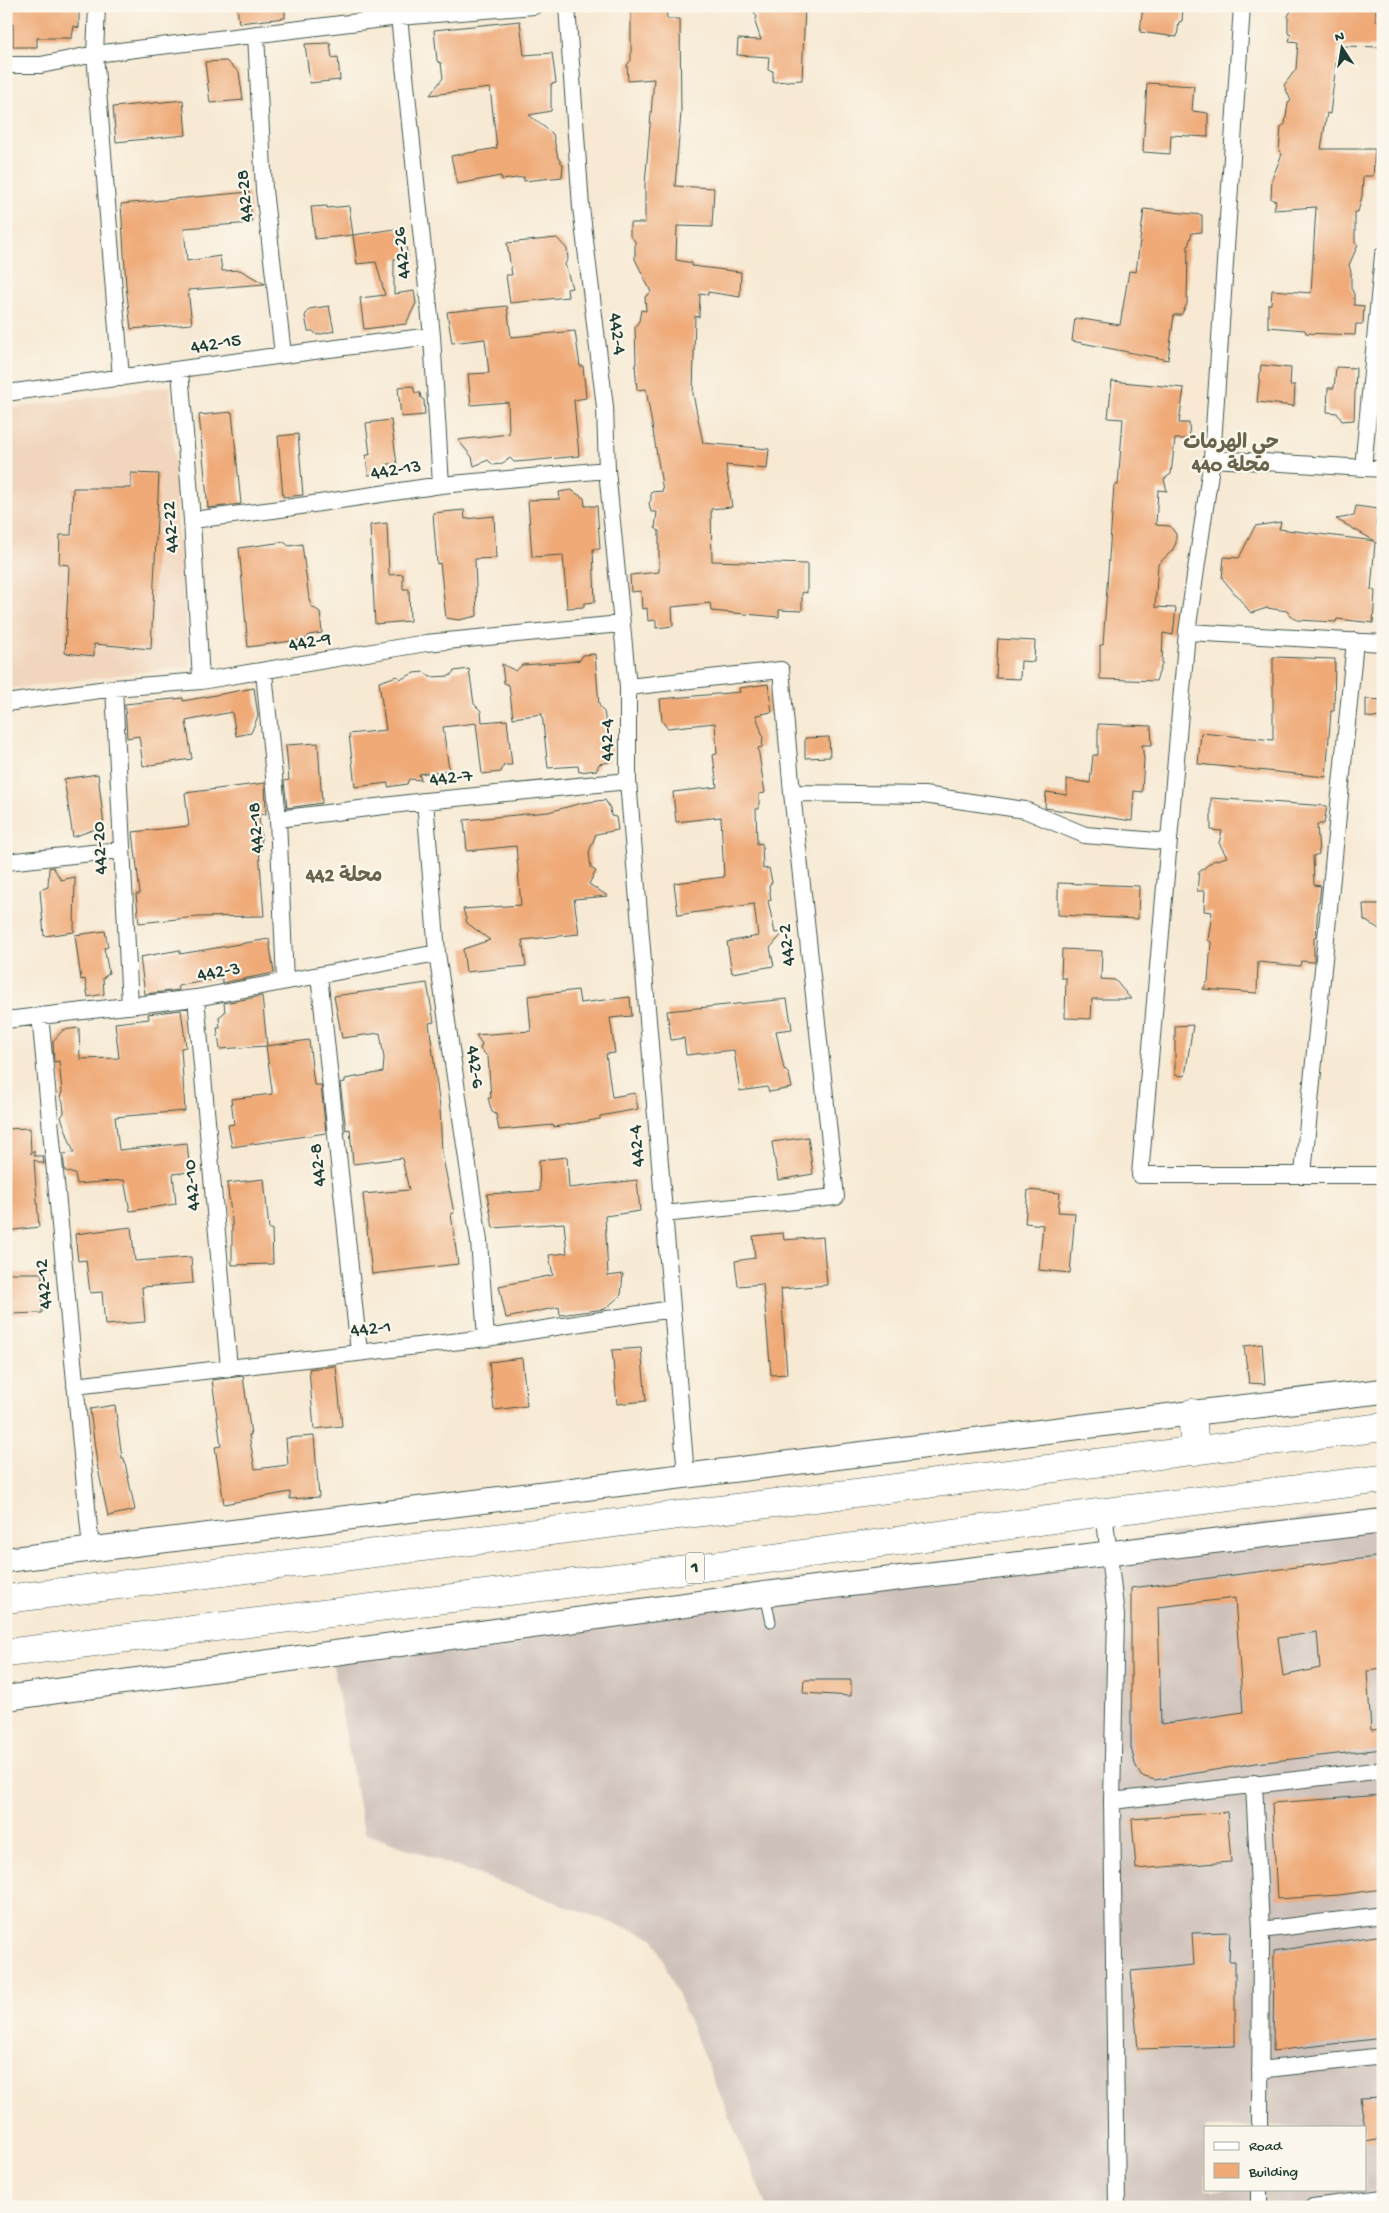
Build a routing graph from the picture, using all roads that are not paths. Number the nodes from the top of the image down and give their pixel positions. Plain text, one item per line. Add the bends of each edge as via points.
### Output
1 (96, 6) edge
2 (534, 6) edge
3 (567, 6) edge
4 (1242, 6) edge
5 (400, 17) junction
6 (256, 34) junction
7 (95, 54) junction
8 (6, 65) edge
9 (1383, 255) edge
10 (432, 336) junction
11 (283, 354) junction
12 (180, 371) junction
13 (121, 378) junction
14 (6, 394) edge
15 (1212, 459) junction
16 (1363, 468) junction
17 (1383, 469) edge
18 (607, 470) junction
19 (441, 484) junction
20 (192, 520) junction
21 (620, 624) junction
22 (1187, 632) junction
23 (1355, 641) junction
24 (1383, 643) edge
25 (264, 672) junction
26 (201, 681) junction
27 (114, 688) junction
28 (628, 688) junction
29 (6, 702) edge
30 (628, 781) junction
31 (792, 793) junction
32 (425, 801) junction
33 (278, 819) junction
34 (1169, 842) junction
35 (121, 850) junction
36 (6, 862) edge
37 (437, 953) junction
38 (319, 975) junction
39 (285, 981) junction
40 (196, 998) junction
41 (130, 1006) junction
42 (40, 1015) junction
43 (6, 1020) edge
44 (1303, 1174) junction
45 (1383, 1175) edge
46 (663, 1214) junction
47 (671, 1309) junction
48 (486, 1338) junction
49 (359, 1352) junction
50 (230, 1368) junction
51 (75, 1386) junction
52 (1383, 1391) edge
53 (1192, 1413) junction
54 (1383, 1427) edge
55 (1195, 1451) junction
56 (686, 1475) junction
57 (1383, 1479) edge
58 (1104, 1512) junction
59 (1383, 1521) edge
60 (91, 1550) junction
61 (1110, 1552) junction
62 (6, 1560) edge
63 (765, 1594) junction
64 (6, 1599) edge
65 (771, 1622) dead end
66 (6, 1653) edge
67 (6, 1698) edge
68 (1383, 1770) edge
69 (1254, 1783) junction
70 (1112, 1801) junction
71 (1383, 1915) edge
72 (1260, 1930) junction
73 (1383, 2056) edge
74 (1260, 2070) junction
75 (1260, 2126) edge
76 (1259, 2190) edge
77 (1383, 2198) edge
78 (1117, 2207) edge
79 (1259, 2207) edge
80 (1313, 2207) edge

1 - 7 street
2 - 5 street
3 - 18 street, 442-4 via 581,207 605,407
4 - 15 street
5 - 6 street
5 - 10 street, 442-26
6 - 7 street
6 - 11 street, 442-28 via 264,190
7 - 8 street via 41,64
7 - 13 street
9 - 16 street
10 - 11 street, 442-15
10 - 19 street, 442-26
11 - 12 street, 442-15
12 - 13 street, 442-15
12 - 20 street, 442-22
13 - 14 street, 442-15
15 - 16 street
15 - 22 street
16 - 17 street
18 - 19 street, 442-13
18 - 21 street, 442-4
19 - 20 street, 442-13
20 - 26 street, 442-22
21 - 25 street, 442-9 via 426,643
21 - 28 street, 442-4
22 - 23 street
22 - 34 street
23 - 24 street
23 - 44 street
25 - 26 street, 442-9
25 - 33 street, 442-18
26 - 27 street, 442-9
27 - 29 street, 442-9
27 - 35 street, 442-20
28 - 30 street, 442-4
28 - 31 street, 442-2 via 781,670
30 - 32 street, 442-7
30 - 46 street, 442-4
31 - 34 street via 924,795 1024,810 1085,836
31 - 46 street, 442-2 via 836,1197
32 - 33 street, 442-7
32 - 37 street, 442-6
33 - 39 street, 442-18
34 - 44 street via 1140,1175
35 - 36 street
35 - 41 street, 442-20
37 - 38 street, 442-3
37 - 48 street, 442-6 via 479,1241
38 - 39 street, 442-3
38 - 49 street, 442-8
39 - 40 street, 442-3
40 - 41 street, 442-3
40 - 50 street, 442-10
41 - 42 street, 442-3
42 - 43 street, 442-3
42 - 51 street, 442-12
44 - 45 street
46 - 47 street, 442-4
47 - 48 street, 442-1
47 - 56 street, 442-4
48 - 49 street, 442-1
49 - 50 street, 442-1
50 - 51 street, 442-1
51 - 60 street, 442-12
52 - 53 main road
53 - 55 highway
53 - 56 main road
54 - 55 highway
55 - 64 highway
56 - 60 main road
57 - 58 highway, 1
58 - 61 street
58 - 66 highway, 1 via 760,1560
59 - 61 main road
60 - 62 main road
61 - 63 main road
61 - 70 street via 1116,1616
63 - 65 lane
63 - 67 main road
68 - 69 street
69 - 70 street
69 - 72 street
70 - 78 street
71 - 72 street
72 - 74 street
73 - 74 street
74 - 75 street
76 - 79 street
77 - 80 street

